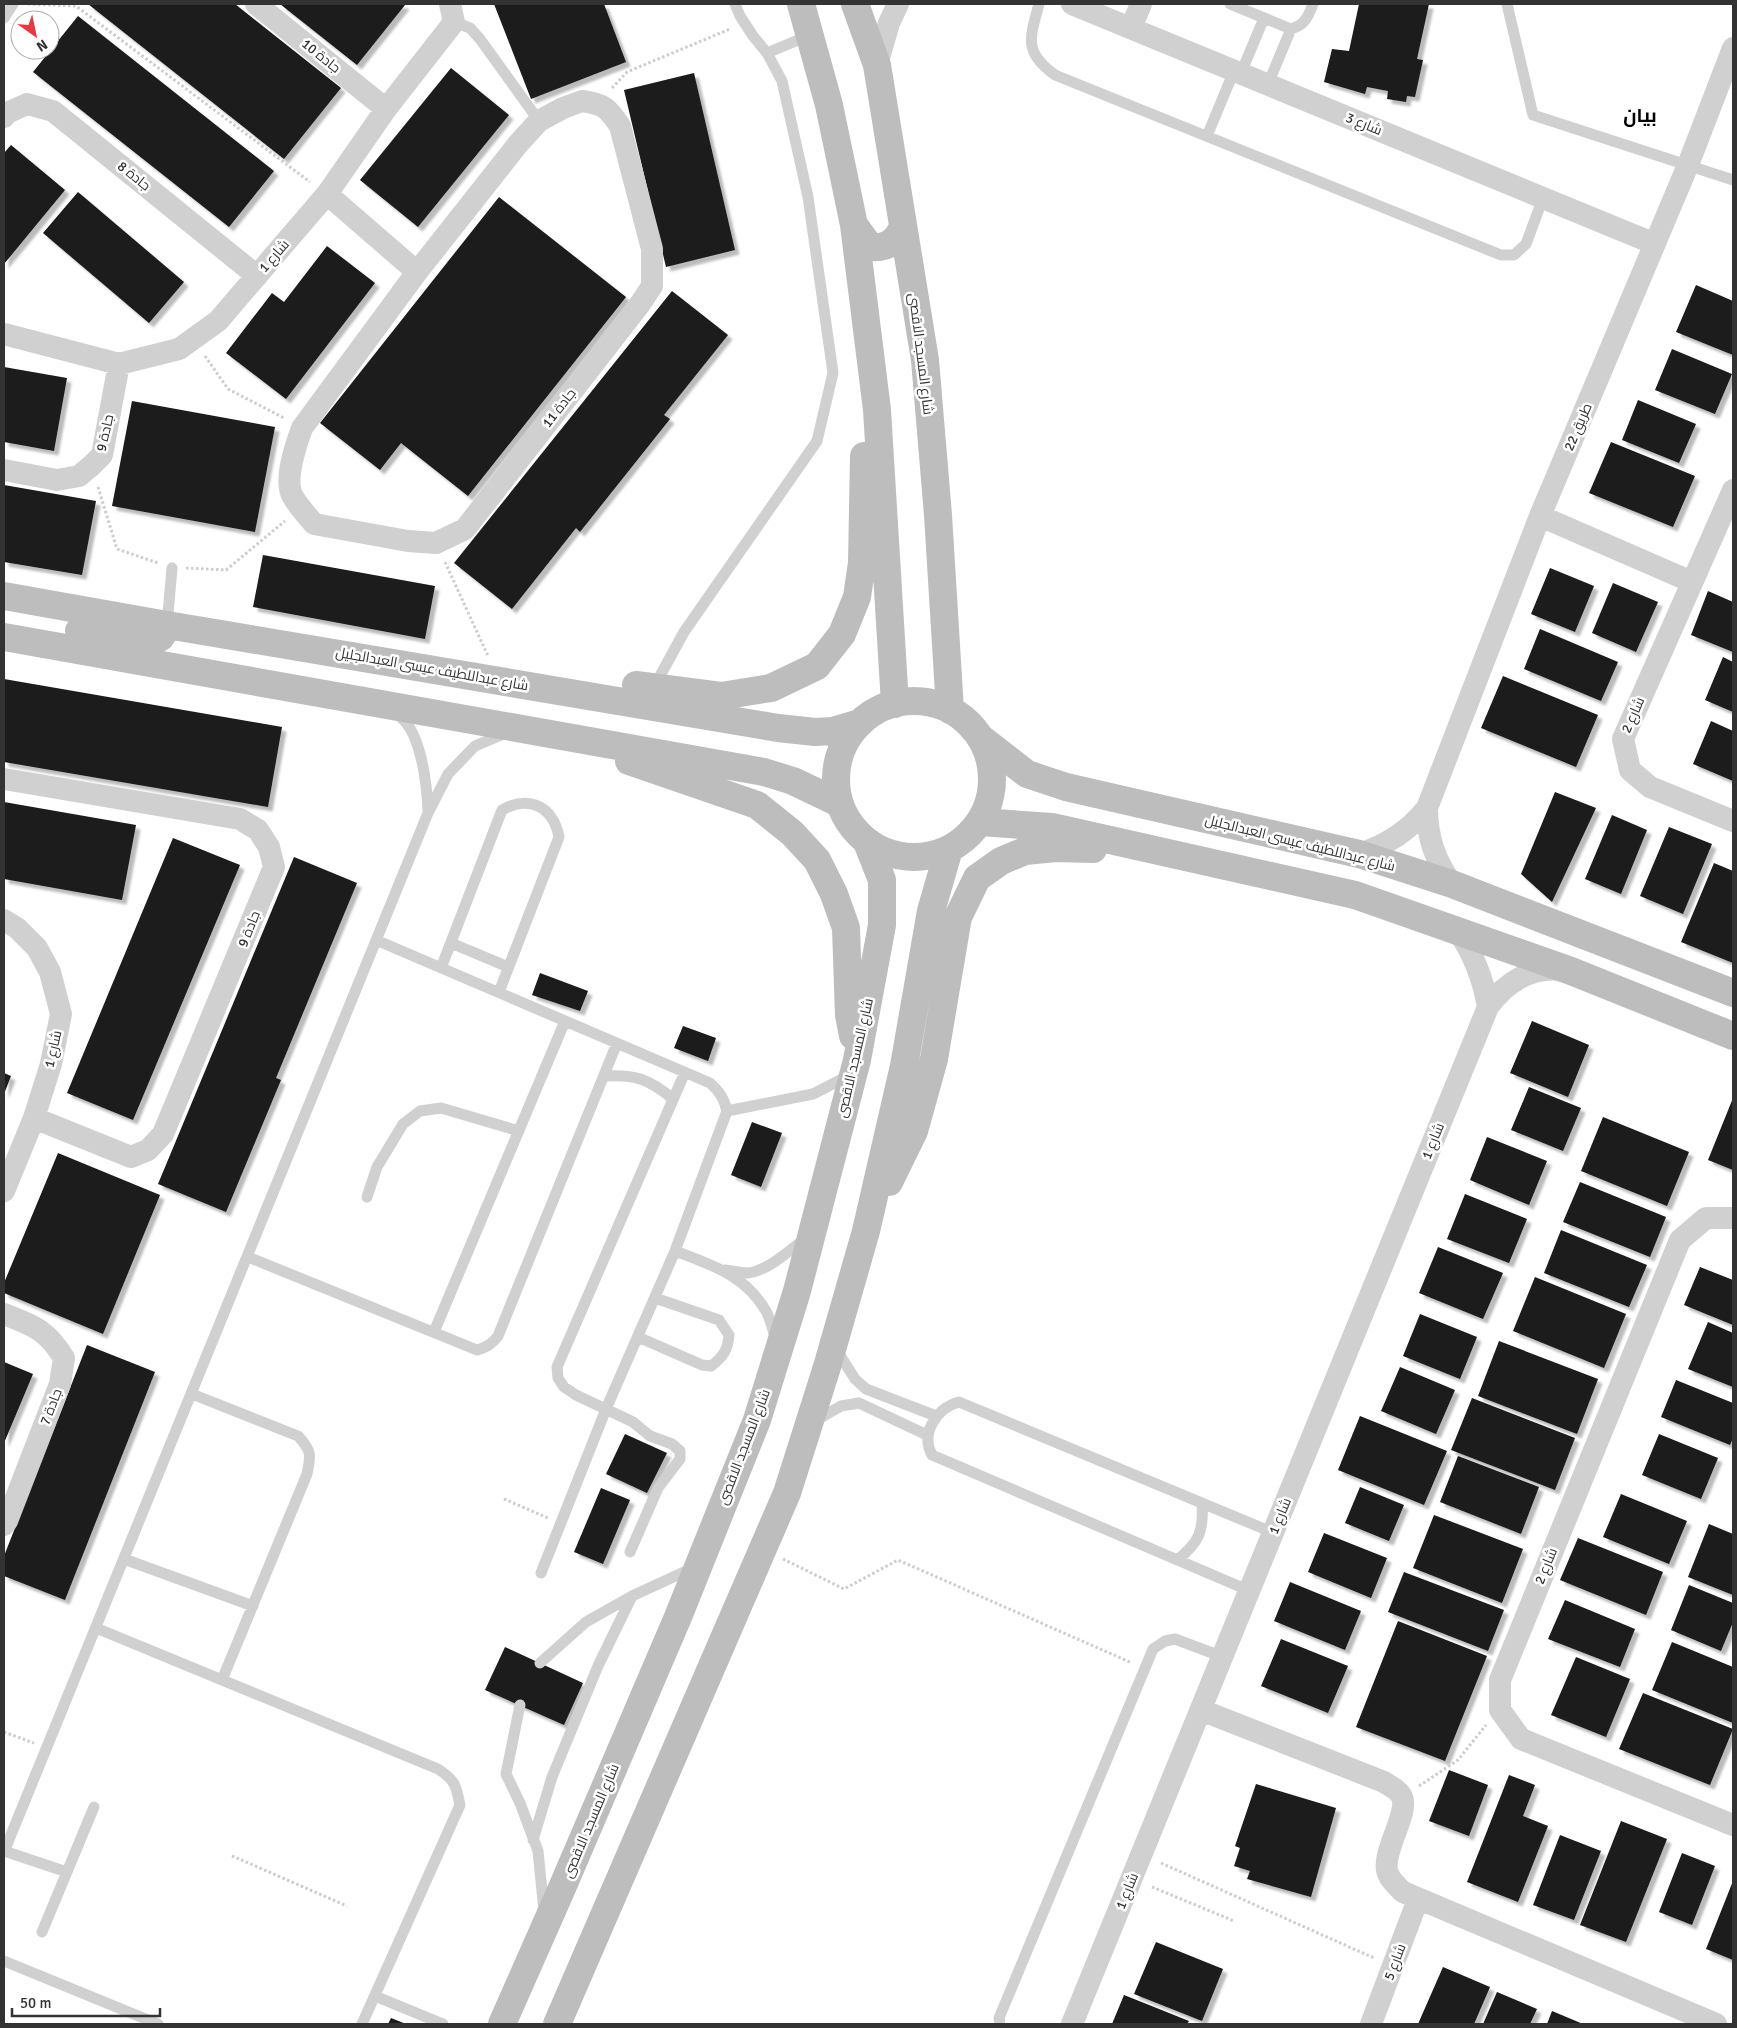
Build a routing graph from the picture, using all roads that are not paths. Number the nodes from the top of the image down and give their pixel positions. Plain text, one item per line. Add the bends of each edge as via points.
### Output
1 (13, 4) edge
2 (256, 4) edge
3 (735, 4) edge
4 (801, 4) edge
5 (855, 4) edge
6 (898, 4) edge
7 (1039, 4) edge
8 (1072, 4) edge
9 (1141, 4) edge
10 (1230, 4) edge
11 (1313, 4) edge
12 (1507, 4) edge
13 (1252, 8) edge
14 (452, 13) edge
15 (4, 18) edge
16 (1264, 18) junction
17 (1131, 28) junction
18 (1291, 29) junction
19 (810, 35) junction
20 (1733, 48) edge
21 (767, 52) junction
22 (877, 65) junction
23 (1237, 72) junction
24 (1268, 84) junction
25 (386, 109) junction
26 (4, 117) edge
27 (539, 121) junction
28 (1207, 136) junction
29 (1688, 165) junction
30 (1733, 180) edge
31 (327, 194) junction
32 (1543, 198) junction
33 (854, 225) junction
34 (903, 227) junction
35 (1655, 244) junction
36 (417, 272) junction
37 (257, 276) junction
38 (867, 332) junction
39 (4, 334) edge
40 (119, 364) junction
41 (4, 470) edge
42 (1733, 490) edge
43 (1540, 516) junction
44 (172, 568) road end
45 (1692, 582) junction
46 (4, 596) edge
47 (4, 619) edge
48 (167, 625) junction
49 (4, 637) edge
50 (381, 660) junction
51 (184, 669) junction
52 (500, 680) junction
53 (654, 688) junction
54 (376, 703) junction
55 (895, 704) junction
56 (950, 710) junction
57 (860, 723) junction
58 (517, 728) junction
59 (580, 738) junction
60 (982, 739) junction
61 (4, 779) edge
62 (840, 803) junction
63 (1427, 808) junction
64 (428, 813) junction
65 (1733, 821) edge
66 (980, 822) junction
67 (867, 842) junction
68 (950, 849) junction
69 (1153, 851) junction
70 (1359, 854) junction
71 (1452, 884) junction
72 (4, 920) edge
73 (1458, 931) junction
74 (376, 940) junction
75 (450, 943) junction
76 (508, 967) junction
77 (441, 968) junction
78 (1571, 971) junction
79 (499, 992) junction
80 (1733, 993) edge
81 (1488, 1007) junction
82 (1675, 1012) junction
83 (1733, 1019) edge
84 (565, 1021) junction
85 (1733, 1036) edge
86 (617, 1043) junction
87 (855, 1067) junction
88 (684, 1072) junction
89 (604, 1076) junction
90 (673, 1099) junction
91 (726, 1111) junction
92 (34, 1118) junction
93 (519, 1131) junction
94 (4, 1191) edge
95 (367, 1197) dead end
96 (1733, 1218) edge
97 (866, 1231) junction
98 (811, 1233) junction
99 (675, 1251) junction
100 (248, 1257) junction
101 (723, 1270) junction
102 (654, 1298) junction
103 (4, 1314) edge
104 (434, 1332) junction
105 (638, 1336) junction
106 (834, 1344) junction
107 (779, 1349) junction
108 (192, 1394) junction
109 (606, 1409) junction
110 (936, 1416) junction
111 (809, 1424) junction
112 (927, 1435) junction
113 (1202, 1503) junction
114 (4, 1525) edge
115 (1274, 1533) junction
116 (630, 1552) dead end
117 (124, 1559) junction
118 (1177, 1560) junction
119 (698, 1566) junction
120 (541, 1573) dead end
121 (1250, 1591) junction
122 (632, 1596) junction
123 (253, 1606) junction
124 (96, 1628) junction
125 (1223, 1657) junction
126 (540, 1663) dead end
127 (222, 1680) junction
128 (520, 1705) dead end
129 (1201, 1710) junction
130 (94, 1807) dead end
131 (1732, 1821) edge
132 (533, 1840) junction
133 (4, 1851) edge
134 (67, 1872) junction
135 (1418, 1900) junction
136 (545, 1926) junction
137 (42, 1932) dead end
138 (4, 1961) edge
139 (375, 1996) junction
140 (158, 2024) edge
141 (362, 2024) edge
142 (444, 2024) edge
143 (502, 2024) edge
144 (557, 2024) edge
145 (1000, 2024) edge
146 (1072, 2024) edge
147 (1371, 2024) edge
148 (1716, 2024) edge

1 - 15 lane
2 - 25 street, جادة 10
3 - 21 lane via 744,23
4 - 19 main road
5 - 22 main road, شارع المسجد الاقصى
6 - 22 street
7 - 28 lane via 1030,35 1034,55 1042,66 1055,75
8 - 17 street, شارع 3
9 - 17 street
10 - 13 lane
11 - 18 lane via 1306,21
12 - 29 lane via 1534,114
13 - 16 lane
14 - 25 street, شارع 1
14 - 27 lane via 470,28
16 - 18 lane
16 - 23 lane
17 - 23 street, شارع 3
18 - 24 lane
19 - 21 lane
19 - 33 main road via 829,105
20 - 29 street, طريق 22
21 - 53 lane via 782,82 808,198 832,373 817,441 684,632
22 - 34 main road, شارع المسجد الاقصى
23 - 24 street, شارع 3
23 - 28 lane
24 - 32 street, شارع 3
25 - 31 street, شارع 1
26 - 37 street, جادة 8 via 27,104 53,111
27 - 36 street, جادة 11
27 - 36 street, جادة 11 via 582,101 599,103 612,113 620,126 652,250 652,286 465,529 436,543 314,524 291,493 289,477 302,428
28 - 32 lane via 1501,255 1514,255 1526,244
29 - 30 lane
29 - 35 street, طريق 22
31 - 36 street
31 - 37 street, شارع 1
32 - 35 street, شارع 3
33 - 34 main road via 870,247 880,248 898,238
33 - 38 main road
34 - 56 main road, شارع المسجد الاقصى via 925,360
35 - 43 street, طريق 22
37 - 40 street, شارع 1 via 218,321 179,348
38 - 53 main road via 862,563 857,597 842,634 817,666 771,688 721,696
38 - 55 main road via 877,410
39 - 40 street, شارع 1
40 - 41 street, جادة 9 via 102,455 91,466 79,476 57,480
42 - 45 street, شارع 2
43 - 45 street
43 - 63 street, طريق 22
44 - 48 lane
45 - 65 street, شارع 2 via 1623,739 1630,770 1650,787
46 - 48 main road, شارع عبداللطيف عيسى العبدالجليل
47 - 48 main road via 150,643 161,638
48 - 50 main road, شارع عبداللطيف عيسى العبدالجليل
49 - 51 main road
50 - 51 main road via 343,670 201,644 194,645 185,653
50 - 52 main road, شارع عبداللطيف عيسى العبدالجليل
51 - 54 main road
52 - 53 main road via 586,678
52 - 57 main road, شارع عبداللطيف عيسى العبدالجليل via 785,729 833,731
54 - 58 main road
54 - 64 lane via 404,718 420,751 427,784
55 - 56 main road via 914,701
55 - 57 main road via 876,711
56 - 60 main road via 968,722
57 - 62 main road via 843,747 836,775
58 - 59 main road
58 - 64 lane via 474,746 448,774
59 - 62 main road via 764,772 793,781
59 - 87 main road via 632,762 757,805 792,832 817,860 846,928 849,1015
60 - 66 main road via 990,759 992,781 989,802
60 - 70 main road, شارع عبداللطيف عيسى العبدالجليل via 1026,774 1066,788
61 - 92 street, جادة 9 via 240,819 258,830 269,847 274,867 163,1134 148,1150 131,1157
62 - 67 main road via 846,818
63 - 70 street, طريق 22 via 1396,838
63 - 71 street, طريق 22 via 1432,847
64 - 74 lane
66 - 68 main road via 966,838
66 - 69 main road via 1052,827
67 - 68 main road via 886,852 907,857 929,856
67 - 87 main road, شارع المسجد الاقصى via 882,880 882,925
68 - 97 main road via 931,911 904,1066
69 - 73 main road via 1355,895
69 - 97 main road via 1056,848 1025,852 1002,861 977,878 958,917 934,1059 914,1131
70 - 71 main road, شارع عبداللطيف عيسى العبدالجليل
71 - 80 main road, شارع عبداللطيف عيسى العبدالجليل
72 - 92 street, شارع 1 via 37,948 50,972 62,1014
73 - 78 main road
73 - 81 street via 1479,969
74 - 77 lane
74 - 100 lane
75 - 76 lane
75 - 76 lane via 502,810 520,803 539,806 553,818 559,837
75 - 77 lane
76 - 79 lane
77 - 79 lane
78 - 81 street, شارع 1 via 1546,970 1521,976 1502,990
78 - 82 main road
79 - 84 lane
81 - 115 street, شارع 1
82 - 83 main road via 1699,1008
82 - 85 main road
84 - 86 lane
84 - 93 lane
86 - 88 lane
86 - 89 lane
87 - 91 lane via 840,1082 813,1094
87 - 98 main road, شارع المسجد الاقصى
88 - 90 lane
88 - 91 lane via 710,1083 724,1100
89 - 90 lane via 626,1075 643,1079
89 - 104 lane via 498,1336 493,1343 478,1350
90 - 109 lane via 557,1367 558,1378 564,1387
91 - 99 lane
92 - 94 street, شارع 1
93 - 95 lane via 441,1108 420,1111 403,1124 378,1167
93 - 104 lane
96 - 131 street, شارع 2 via 1706,1218 1680,1240 1500,1680 1500,1710 1521,1739
97 - 106 main road
98 - 101 lane via 757,1270 748,1273
98 - 107 main road, شارع المسجد الاقصى
99 - 101 lane
99 - 102 lane
100 - 104 lane
100 - 108 lane
101 - 107 lane via 743,1284 768,1313
102 - 105 lane
102 - 105 lane via 719,1320 729,1335 728,1346 722,1358 711,1366
103 - 114 street, جادة 7 via 35,1327 53,1340 64,1358 60,1384
105 - 109 lane
106 - 110 lane via 866,1389
106 - 111 main road
107 - 119 main road, شارع المسجد الاقصى via 757,1420
108 - 117 lane
108 - 123 lane via 298,1436 311,1454 307,1474
109 - 116 lane via 633,1422 650,1436 676,1446 680,1455 678,1463 658,1488
109 - 120 lane
110 - 112 lane
110 - 113 lane via 949,1405 959,1402
111 - 112 lane via 841,1406 859,1403
111 - 144 main road via 787,1493
112 - 118 lane via 932,1455
113 - 115 lane
113 - 118 lane via 1203,1521 1199,1537 1191,1549
115 - 121 street, شارع 1
117 - 123 lane
117 - 124 lane
118 - 121 lane
119 - 122 lane
119 - 136 main road, شارع المسجد الاقصى
121 - 125 street, شارع 1
122 - 126 lane via 586,1622
122 - 132 lane via 598,1666 552,1777
123 - 127 lane
124 - 127 lane
124 - 133 lane
125 - 129 street, شارع 1
125 - 145 lane via 1175,1639 1165,1641 1153,1650 999,2018
127 - 139 lane via 438,1769 451,1777 457,1788 460,1805
128 - 132 lane via 506,1774
129 - 135 street via 1394,1788 1402,1798 1402,1810 1386,1871 1403,1892
129 - 146 street, شارع 1 via 1152,1859
130 - 134 lane
132 - 136 lane via 538,1852
133 - 134 lane
134 - 137 lane
135 - 147 street, شارع 5
135 - 148 street
136 - 143 main road, شارع المسجد الاقصى
138 - 140 lane
139 - 141 lane
139 - 142 lane

